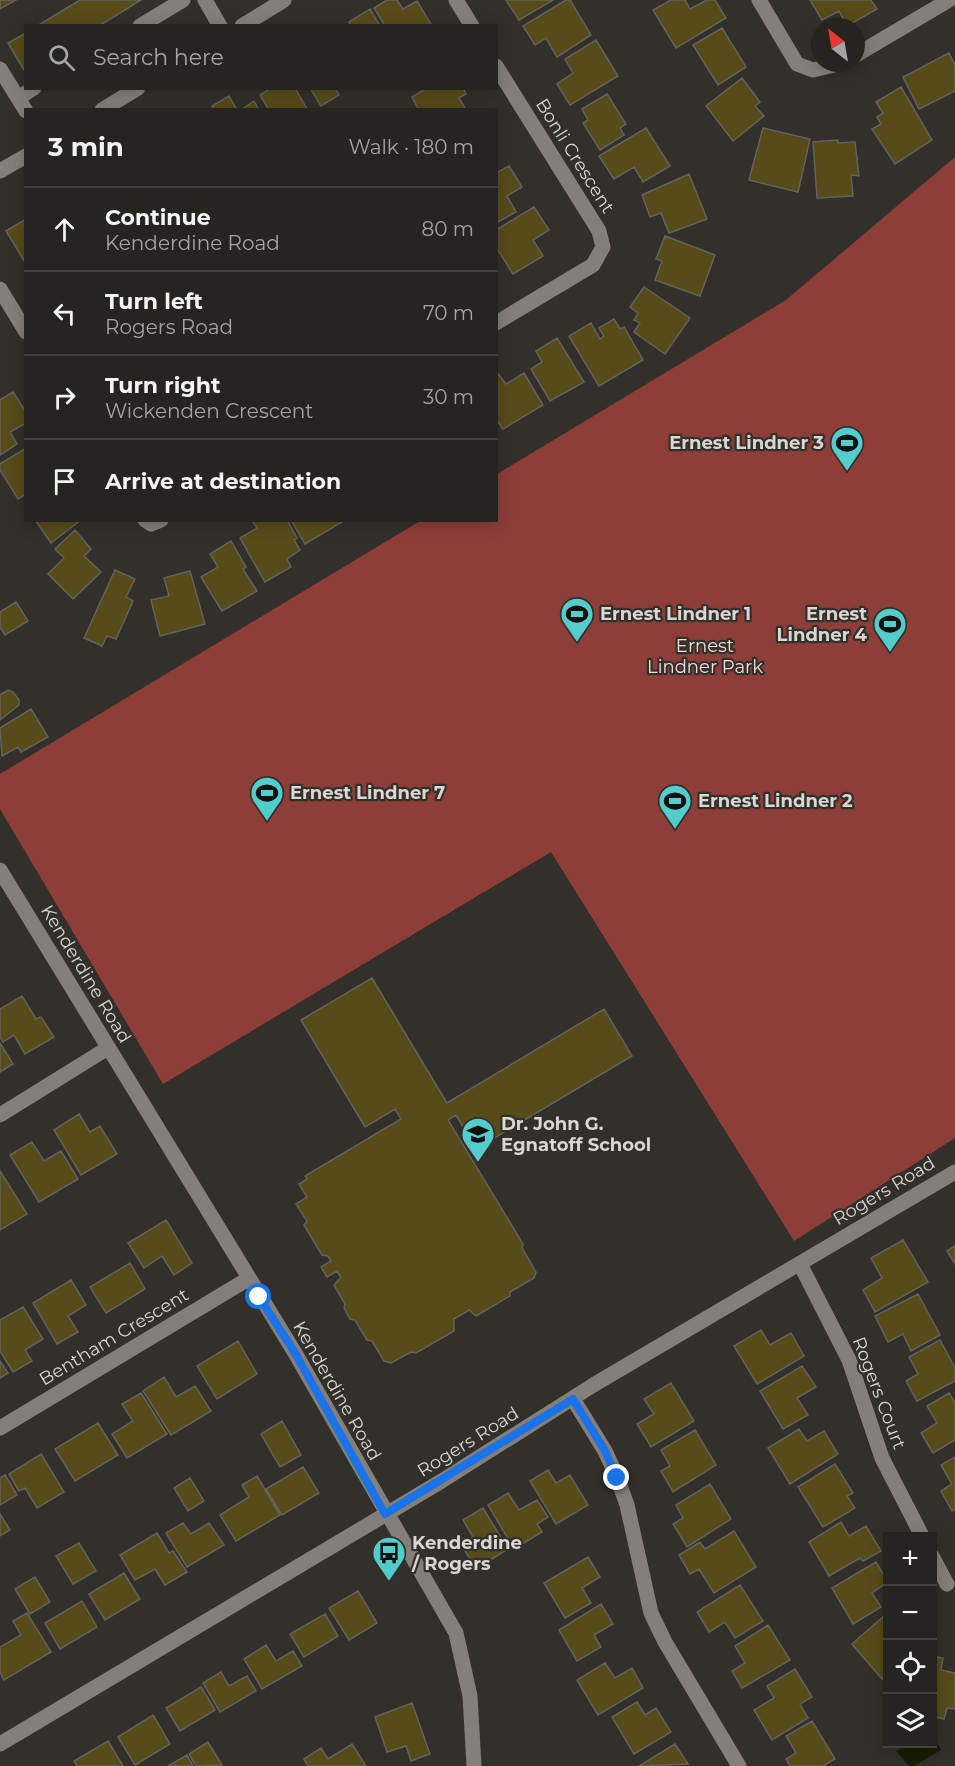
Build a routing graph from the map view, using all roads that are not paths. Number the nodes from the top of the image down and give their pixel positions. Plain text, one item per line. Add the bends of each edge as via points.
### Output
1 (183, 0) edge
2 (205, 0) edge
3 (284, 0) edge
4 (456, 0) edge
5 (759, 0) edge
6 (949, 0) edge
7 (143, 24) edge
8 (219, 24) edge
9 (245, 24) edge
10 (471, 24) edge
11 (865, 50) edge
12 (0, 69) edge
13 (498, 69) edge
14 (811, 69) edge
15 (33, 90) edge
16 (135, 90) edge
17 (22, 105) edge
18 (105, 108) edge
19 (24, 157) edge
20 (0, 171) edge
21 (0, 289) edge
22 (498, 321) edge
23 (24, 329) edge
24 (0, 870) edge
25 (108, 1048) junction
26 (0, 1114) edge
27 (955, 1172) edge
28 (800, 1264) junction
29 (248, 1279) junction
30 (573, 1399) junction
31 (0, 1428) edge
32 (385, 1514) junction
33 (920, 1532) edge
34 (937, 1565) edge
35 (946, 1584) dead end
36 (0, 1744) edge
37 (474, 1766) edge
38 (739, 1766) edge

1 - 7 street
2 - 8 street
3 - 9 street
4 - 10 street
5 - 14 street via 797,64
6 - 11 street
12 - 17 street
13 - 22 street, Bonli Crescent via 599,231 603,247 593,265
15 - 17 street
16 - 18 street
19 - 20 street
21 - 23 street
24 - 25 street, Kenderdine Road
25 - 26 street
25 - 29 street, Kenderdine Road
27 - 28 street, Rogers Road
28 - 30 street, Rogers Road
28 - 33 street, Rogers Court via 849,1360 882,1458
29 - 31 street, Bentham Crescent
29 - 32 street, Kenderdine Road via 295,1353
30 - 32 street, Rogers Road
30 - 38 street via 617,1478 656,1623
32 - 36 street, Rogers Road
32 - 37 street, Kenderdine Road via 456,1633 470,1696
34 - 35 street

